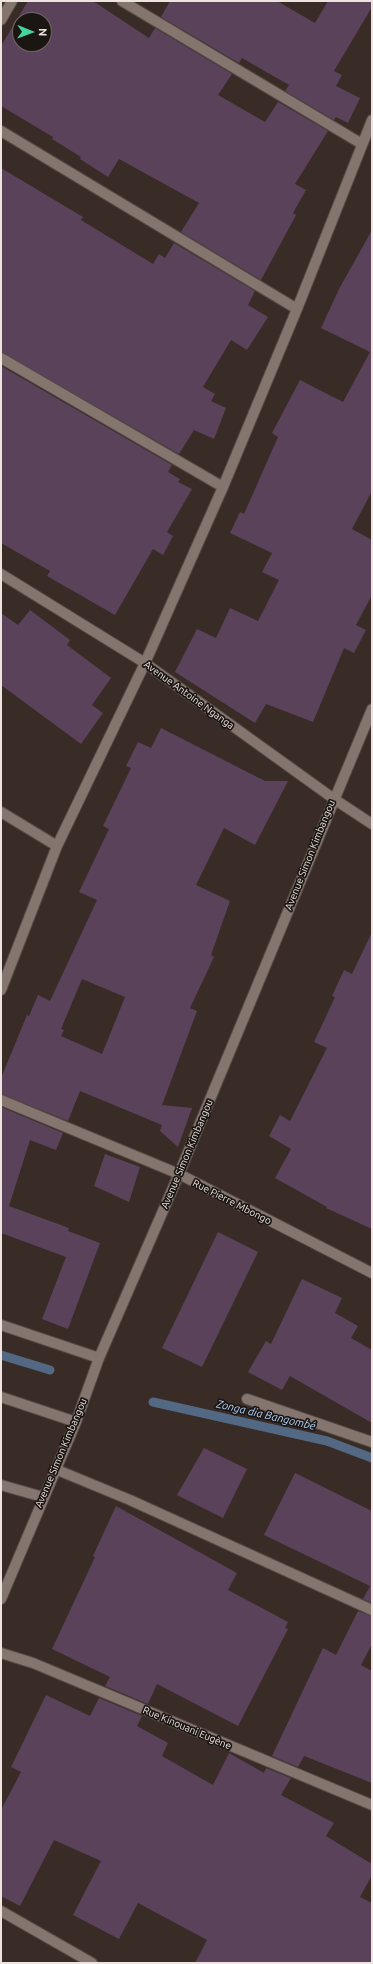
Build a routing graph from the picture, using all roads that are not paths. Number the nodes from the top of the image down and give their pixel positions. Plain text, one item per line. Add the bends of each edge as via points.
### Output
1 (12, 1) edge
2 (122, 1) edge
3 (1, 20) edge
4 (372, 120) edge
5 (1, 131) edge
6 (362, 144) junction
7 (297, 309) junction
8 (1, 358) edge
9 (223, 487) junction
10 (1, 574) edge
11 (145, 663) junction
12 (372, 709) edge
13 (334, 799) junction
14 (1, 812) edge
15 (372, 824) edge
16 (57, 846) junction
17 (1, 990) edge
18 (1, 1100) edge
19 (179, 1174) junction
20 (372, 1273) edge
21 (1, 1325) edge
22 (99, 1358) junction
23 (1, 1397) edge
24 (247, 1398) dead end
25 (76, 1422) junction
26 (372, 1442) edge
27 (55, 1469) junction
28 (1, 1485) edge
29 (43, 1497) junction
30 (1, 1600) edge
31 (372, 1610) edge
32 (1, 1653) edge
33 (372, 1805) edge
34 (1, 1912) edge
35 (92, 1963) edge

1 - 3 street
2 - 6 street
4 - 6 street
5 - 7 street
6 - 7 street
7 - 9 street
8 - 9 street
9 - 11 street
10 - 11 street, Avenue Antoine Nganga
11 - 13 street, Avenue Antoine Nganga
11 - 16 street
12 - 13 street, Avenue Simon Kimbangou
13 - 15 street, Avenue Antoine Nganga
13 - 19 street, Avenue Simon Kimbangou
14 - 16 street
16 - 17 street
18 - 19 street, Rue Pierre Mbongo
19 - 20 street, Rue Pierre Mbongo
19 - 22 street, Avenue Simon Kimbangou
21 - 22 street
22 - 25 street, Avenue Simon Kimbangou
23 - 25 street
24 - 26 street
25 - 27 street, Avenue Simon Kimbangou
27 - 29 street, Avenue Simon Kimbangou
27 - 31 street via 130,1500
28 - 29 street
29 - 30 street, Avenue Simon Kimbangou
32 - 33 street, Rue Kinouani Eugène via 33,1663
34 - 35 street

